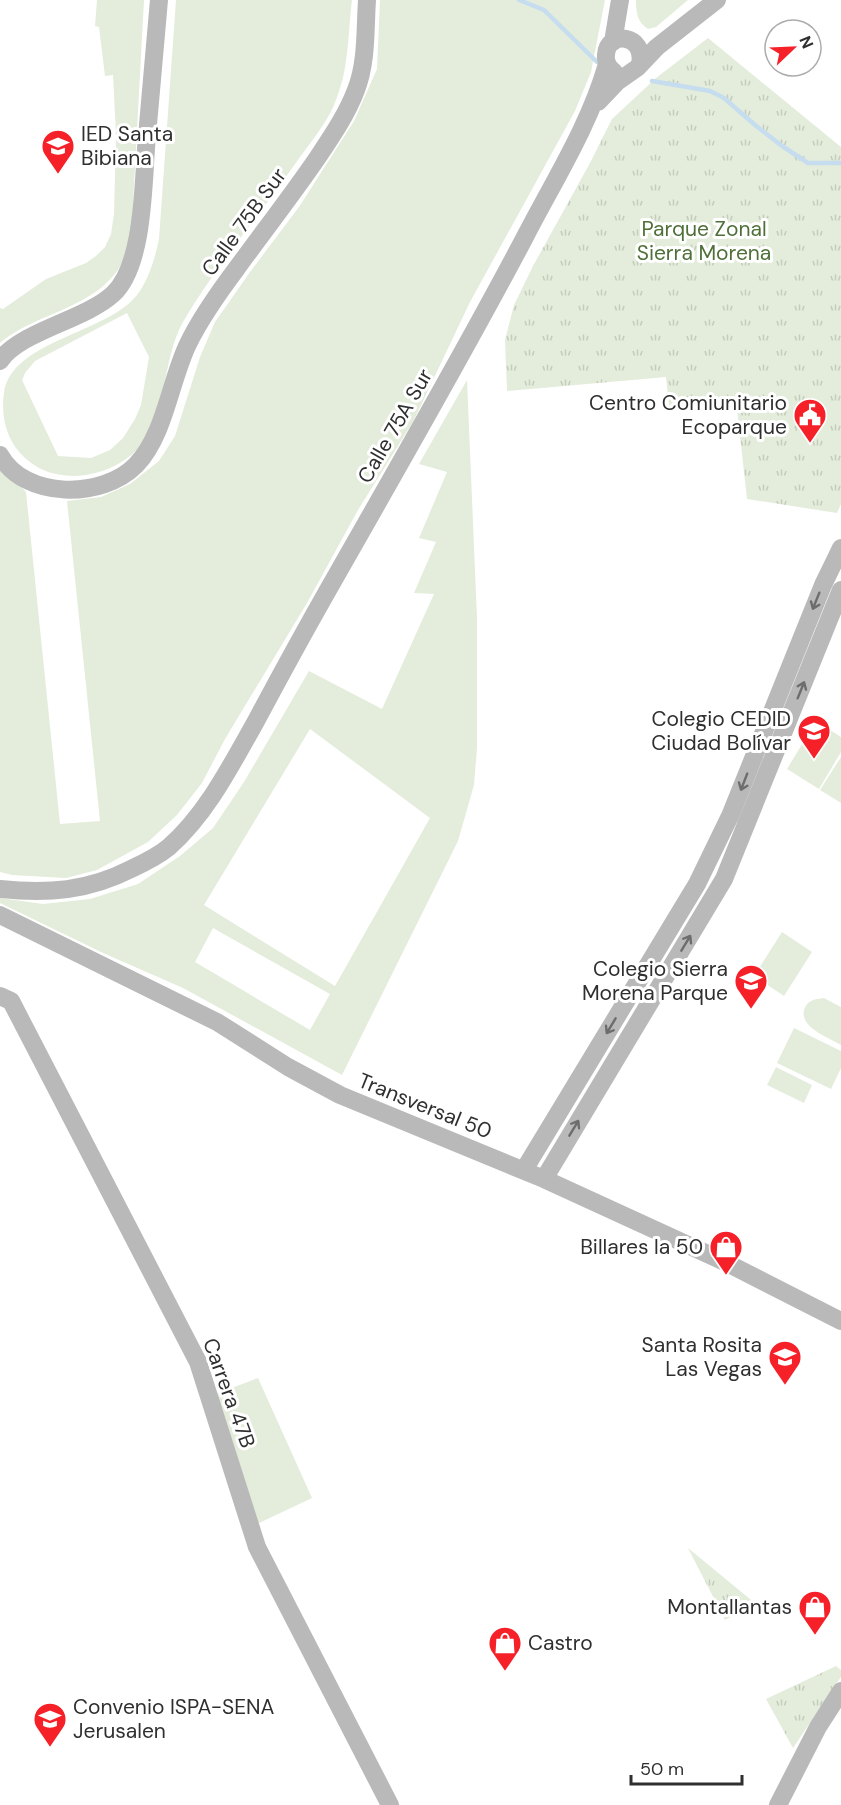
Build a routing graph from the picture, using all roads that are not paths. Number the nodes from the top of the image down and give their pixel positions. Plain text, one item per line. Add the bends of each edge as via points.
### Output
1 (159, 0) edge
2 (367, 0) edge
3 (620, 0) edge
4 (717, 0) edge
5 (670, 35) junction
6 (626, 42) junction
7 (607, 64) junction
8 (634, 69) junction
9 (591, 111) junction
10 (0, 361) edge
11 (0, 455) edge
12 (841, 548) edge
13 (841, 590) edge
14 (0, 889) edge
15 (0, 915) edge
16 (6, 999) edge
17 (524, 1170) junction
18 (544, 1179) junction
19 (841, 1321) edge
20 (841, 1691) edge
21 (390, 1805) edge
22 (778, 1805) edge

1 - 10 street via 140,216 124,279 103,302 12,348
2 - 11 street, Calle 75B Sur via 362,70 343,117 302,181 202,318 187,345 146,453 123,476 66,490 47,489 24,480
3 - 6 street
4 - 5 street
5 - 6 street via 651,42
5 - 8 street, Calle 75A Sur
6 - 7 street via 606,52
6 - 8 street via 641,52
7 - 8 street via 615,73
7 - 9 street, Calle 75A Sur
8 - 9 street, Calle 75A Sur via 610,88
9 - 14 street, Calle 75A Sur via 481,321 207,804 167,848 114,878 79,888
12 -> 17 street via 730,816 697,884
18 -> 13 street via 724,879
15 - 17 street, Transversal 50 via 217,1022 340,1095
16 - 21 street, Carrera 47B via 198,1362 257,1547
17 - 18 street, Transversal 50
18 - 19 street, Transversal 50 via 725,1262
20 - 22 street

